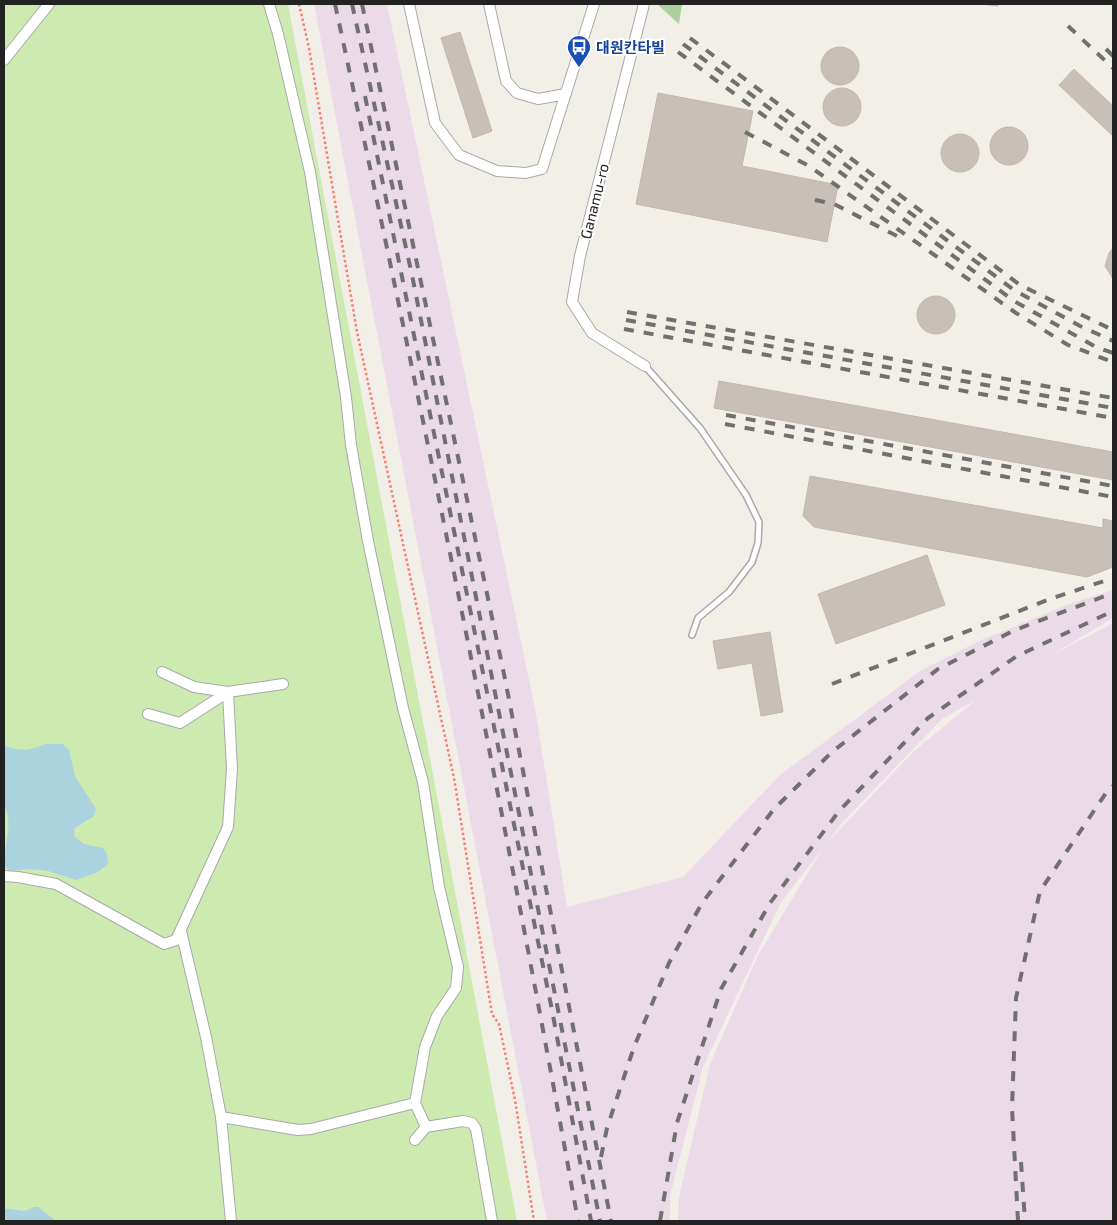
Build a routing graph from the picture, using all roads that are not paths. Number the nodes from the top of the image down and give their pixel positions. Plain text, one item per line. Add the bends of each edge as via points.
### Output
1 (49, 4) edge
2 (269, 4) edge
3 (411, 4) edge
4 (489, 4) edge
5 (594, 4) edge
6 (644, 4) edge
7 (4, 60) edge
8 (566, 94) junction
9 (645, 366) joint
10 (692, 636) dead end
11 (162, 672) dead end
12 (283, 684) dead end
13 (228, 692) junction
14 (148, 714) dead end
15 (4, 876) edge
16 (181, 931) junction
17 (415, 1103) junction
18 (221, 1117) junction
19 (426, 1127) junction
20 (416, 1140) dead end
21 (231, 1221) edge
22 (492, 1221) edge

1 - 7 street
2 - 17 street via 310,172 368,541 422,782 439,887 458,967 456,988 437,1016 426,1047
3 - 8 street via 435,123 458,155 497,171 526,173 542,169
4 - 8 street via 506,81 516,93 538,99
5 - 8 street
6 - 9 street, Ganamu-ro via 580,256 572,302 592,333
9 - 10 lane via 700,428 746,495 758,522 758,544 752,562 729,592 698,618
11 - 13 street via 194,687
12 - 13 street
13 - 14 street via 180,722
13 - 16 street via 232,769 228,827
15 - 16 street via 56,884 164,944 176,940
16 - 18 street
17 - 18 street via 298,1130
17 - 19 street
18 - 21 street
19 - 20 street
19 - 22 street via 463,1121 472,1123 476,1128

